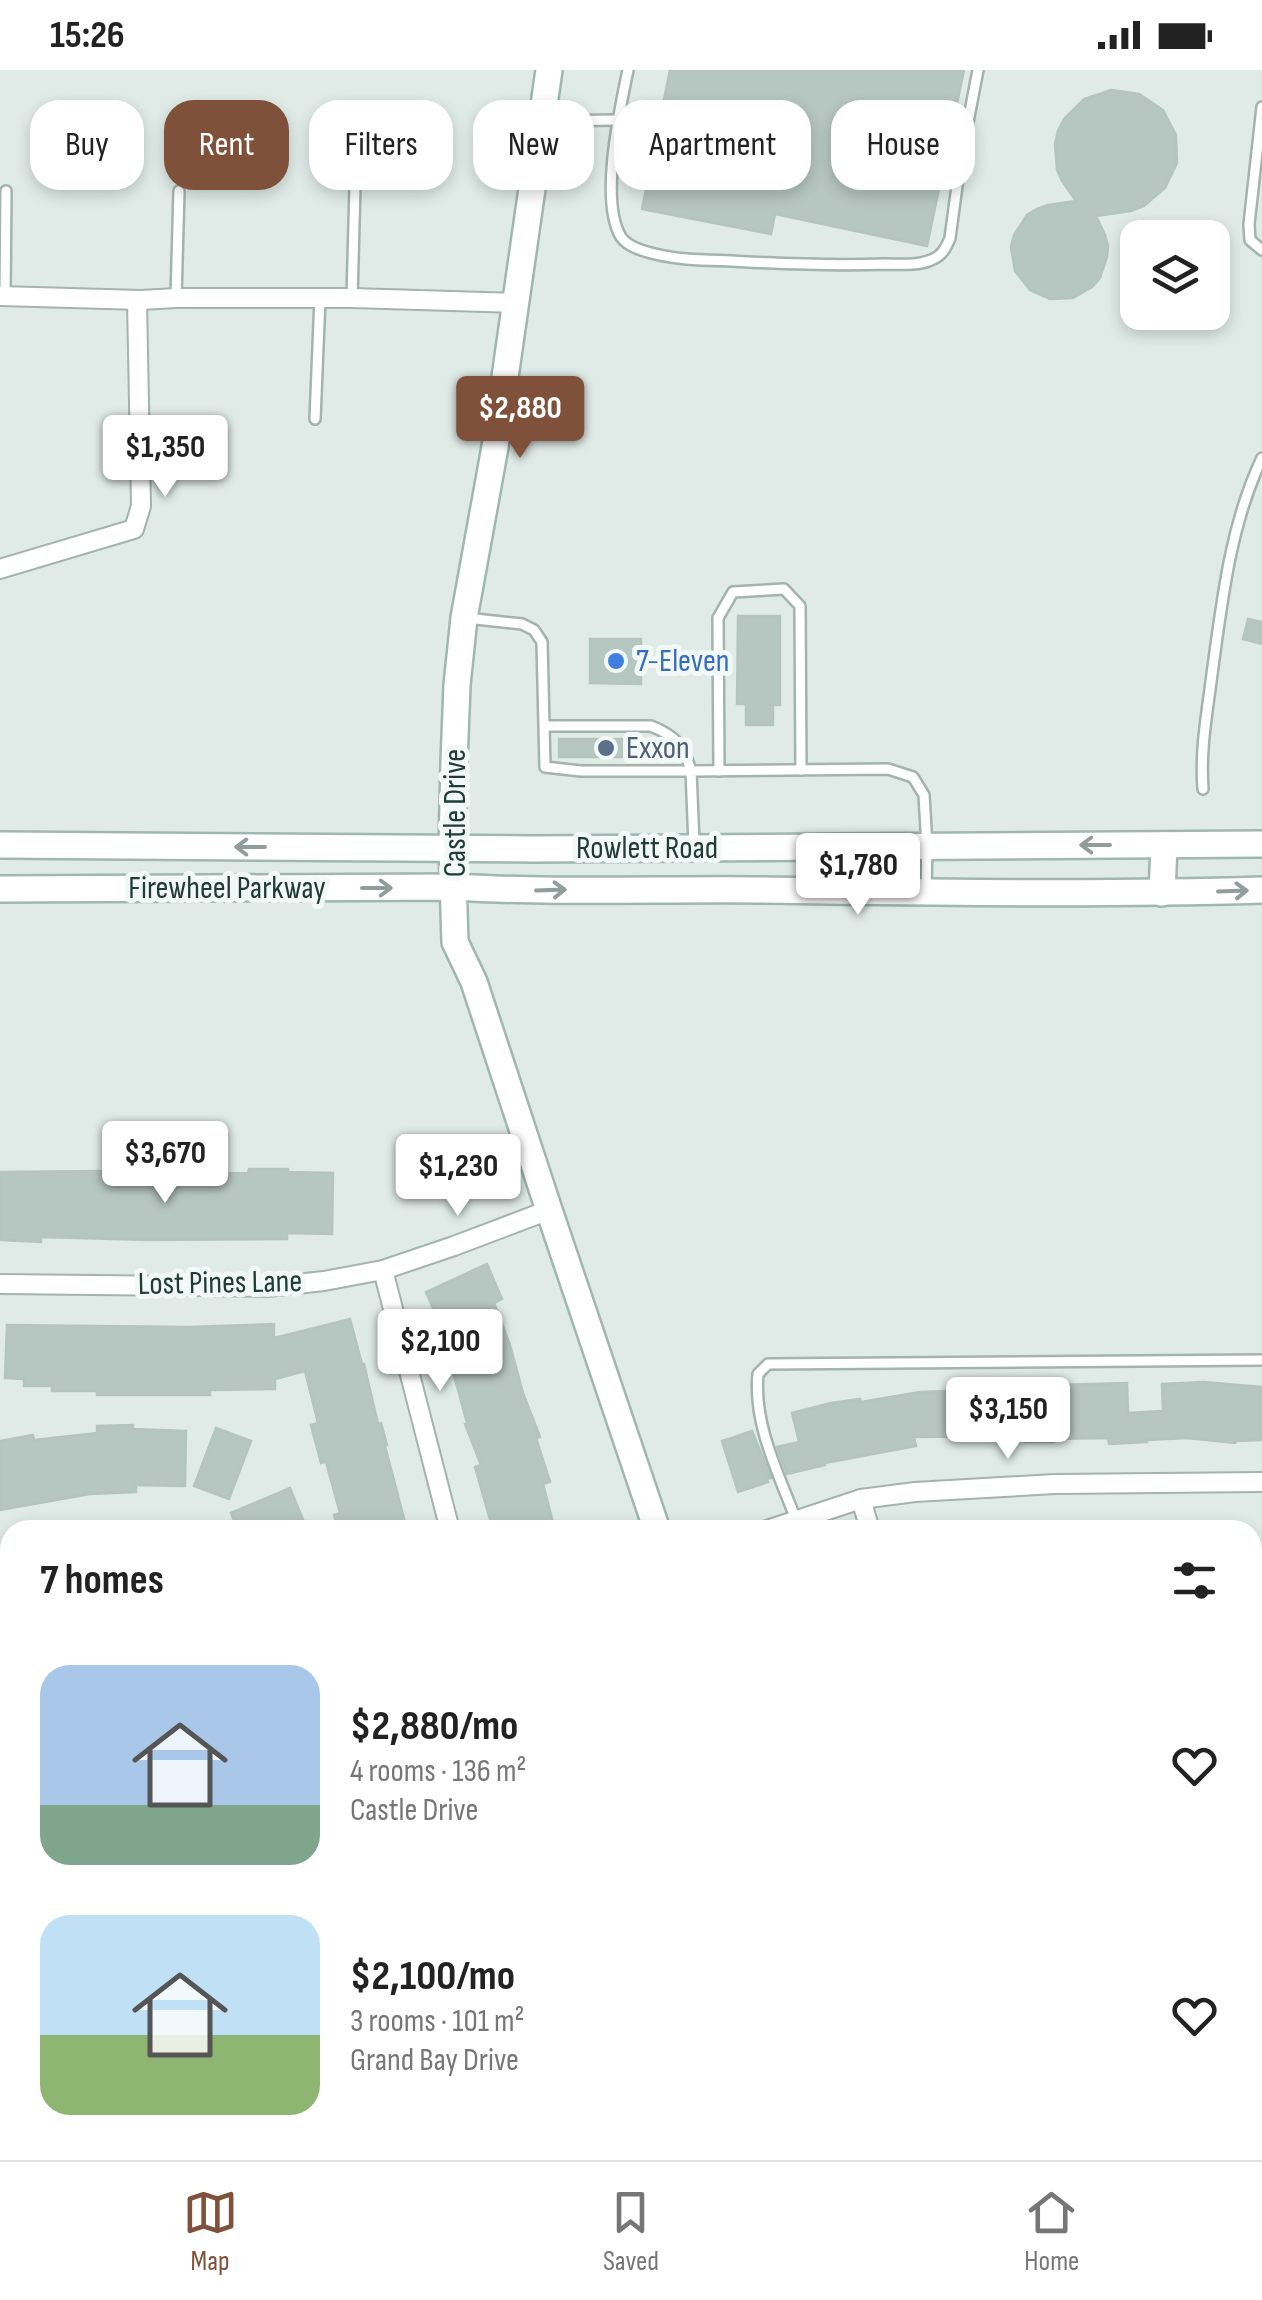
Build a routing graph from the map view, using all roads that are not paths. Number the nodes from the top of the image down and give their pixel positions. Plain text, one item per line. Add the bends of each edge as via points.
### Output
1 (549, 70) edge
2 (628, 70) edge
3 (978, 70) edge
4 (545, 100) edge
5 (621, 100) edge
6 (1262, 107) edge
7 (614, 163) edge
8 (6, 190) dead end
9 (356, 190) edge
10 (532, 190) edge
11 (180, 191) dead end
12 (1262, 250) edge
13 (3, 296) edge
14 (176, 298) junction
15 (320, 298) junction
16 (352, 298) junction
17 (137, 300) junction
18 (515, 303) junction
19 (315, 418) dead end
20 (1262, 458) edge
21 (0, 570) edge
22 (464, 618) junction
23 (627, 725) junction
24 (545, 726) junction
25 (582, 726) junction
26 (604, 726) junction
27 (582, 739) dead end
28 (604, 739) dead end
29 (627, 739) dead end
30 (581, 756) dead end
31 (603, 756) dead end
32 (626, 756) dead end
33 (603, 770) junction
34 (801, 770) junction
35 (582, 771) junction
36 (692, 771) junction
37 (719, 771) junction
38 (626, 772) junction
39 (1203, 788) dead end
40 (1262, 844) edge
41 (0, 845) edge
42 (1164, 845) junction
43 (927, 846) junction
44 (452, 848) junction
45 (694, 848) junction
46 (454, 887) junction
47 (0, 890) edge
48 (1262, 890) edge
49 (926, 891) junction
50 (1162, 893) junction
51 (548, 1210) junction
52 (383, 1270) junction
53 (0, 1284) edge
54 (1262, 1360) edge
55 (1262, 1482) edge
56 (861, 1499) junction
57 (447, 1520) edge
58 (655, 1520) edge
59 (796, 1520) joint
60 (867, 1520) edge

1 - 4 main road, Castle Drive
2 - 5 lane
3 - 7 lane via 950,238 936,259 923,263 850,266 654,254 622,239 613,210
6 - 12 lane via 1250,240
8 - 13 lane
9 - 16 lane
10 - 18 main road, Castle Drive
11 - 14 lane
13 - 17 street
14 - 15 street
14 - 17 street
15 - 16 street
15 - 19 lane
16 - 18 street
17 - 21 street via 142,506 134,528
18 - 22 main road, Castle Drive
20 - 39 lane via 1244,500 1226,584 1200,755
22 - 24 lane via 534,630 542,642
22 - 44 main road, Castle Drive
23 - 26 lane
23 - 29 lane
23 - 36 lane via 664,731 685,750
24 - 25 lane
24 - 35 lane via 544,767
25 - 26 lane
25 - 27 lane
26 - 28 lane
30 - 35 lane
31 - 33 lane
32 - 38 lane
33 - 35 lane
33 - 38 lane
34 - 37 lane
34 - 37 lane via 800,606 784,588 733,592 718,618
34 - 43 lane via 888,769 912,777 924,796
36 - 37 lane
36 - 38 lane
36 - 45 lane
40 - 42 main road, Rowlett Road
44 -> 41 main road, Firewheel Parkway
42 -> 43 main road, Rowlett Road
42 - 50 main road
43 - 45 main road, Rowlett Road
43 - 49 lane
44 - 45 main road, Rowlett Road
44 - 46 main road, Castle Drive
47 -> 46 main road, Firewheel Parkway
46 -> 49 main road, Rowlett Road
46 - 51 main road, Castle Drive via 455,942
50 -> 48 main road, Rowlett Road
49 - 50 main road, Rowlett Road
51 - 52 street, Lost Pines Lane
51 - 58 main road, Castle Drive
52 - 53 street, Lost Pines Lane via 268,1287
52 - 57 street
54 - 59 lane via 768,1364 758,1374 757,1396
55 - 56 street via 1055,1484
56 - 59 street
56 - 60 street

